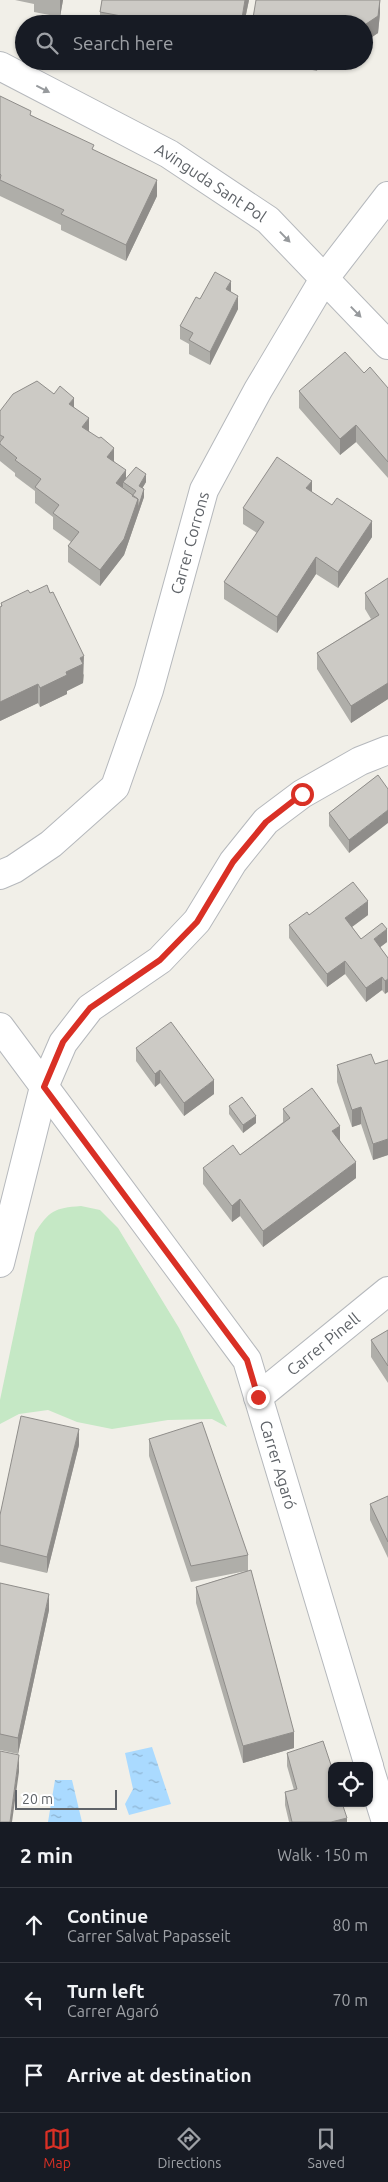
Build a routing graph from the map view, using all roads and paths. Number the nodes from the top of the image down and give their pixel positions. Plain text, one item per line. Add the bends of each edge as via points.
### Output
1 (0, 66) edge
2 (388, 196) edge
3 (324, 279) junction
4 (388, 345) edge
5 (388, 750) edge
6 (0, 875) edge
7 (0, 1027) edge
8 (44, 1087) junction
9 (0, 1263) edge
10 (388, 1292) edge
11 (258, 1397) junction
12 (368, 1762) edge
13 (373, 1779) edge
14 (386, 1822) edge

1 -> 3 street, Avinguda Sant Pol via 169,154 268,220
2 - 3 street, Carrer Corrons
3 -> 4 street, Avinguda Sant Pol
3 - 6 street, Carrer Corrons via 204,490 149,690 114,787 51,844
5 - 8 street via 360,761 302,794 266,822 233,862 197,922 160,960 90,1008 63,1042
7 - 8 street, Carrer Agaró
8 - 9 street
8 - 11 street, Carrer Agaró via 247,1360
10 - 11 street, Carrer Pinell
11 - 12 street, Carrer Agaró
13 - 14 street, Carrer Agaró

